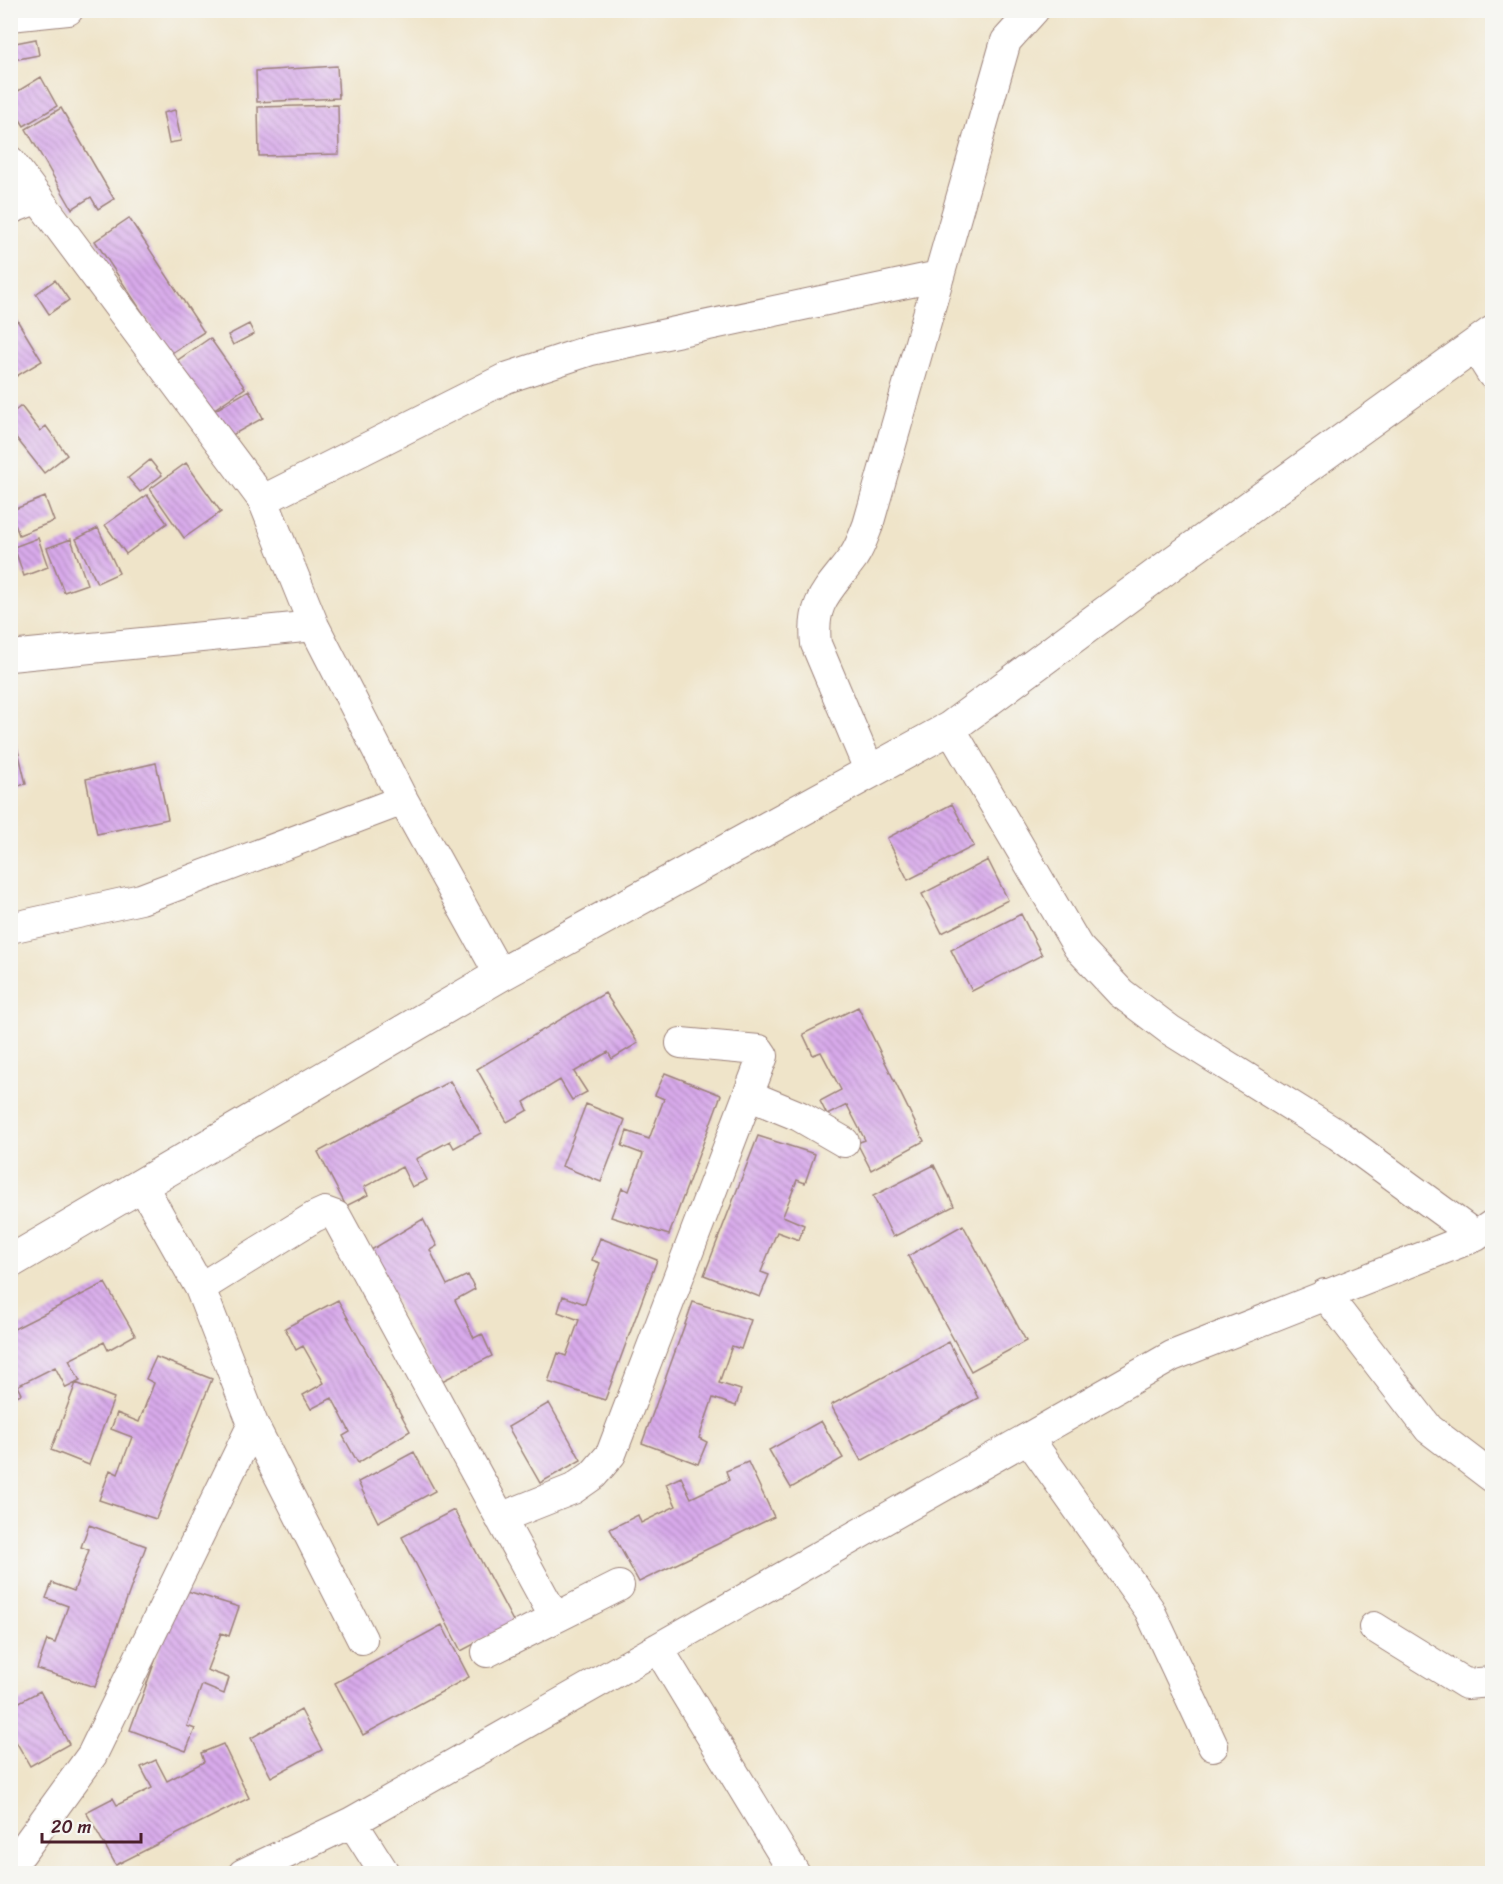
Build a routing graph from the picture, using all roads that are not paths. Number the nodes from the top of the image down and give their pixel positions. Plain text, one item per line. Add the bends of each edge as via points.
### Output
1 (68, 10) edge
2 (1003, 10) edge
3 (1034, 10) edge
4 (10, 16) edge
5 (1006, 41) junction
6 (10, 161) edge
7 (38, 198) junction
8 (10, 209) edge
9 (939, 276) junction
10 (1484, 340) edge
11 (1492, 374) edge
12 (263, 500) junction
13 (314, 626) junction
14 (10, 656) edge
15 (950, 728) junction
16 (870, 772) junction
17 (403, 800) junction
18 (10, 928) edge
19 (500, 975) junction
20 (681, 1043) dead end
21 (748, 1095) junction
22 (844, 1142) dead end
23 (142, 1185) junction
24 (1484, 1230) edge
25 (10, 1262) edge
26 (200, 1288) junction
27 (1325, 1294) junction
28 (253, 1424) junction
29 (1028, 1438) junction
30 (1492, 1477) edge
31 (500, 1518) junction
32 (619, 1586) dead end
33 (555, 1618) junction
34 (1374, 1627) dead end
35 (362, 1639) dead end
36 (658, 1648) junction
37 (487, 1652) dead end
38 (1492, 1682) edge
39 (1213, 1746) dead end
40 (352, 1822) junction
41 (21, 1853) edge
42 (243, 1874) edge
43 (385, 1874) edge
44 (795, 1874) edge

1 - 4 street
2 - 5 street
3 - 5 street
5 - 9 street
6 - 7 street
7 - 8 street
7 - 12 street
9 - 12 street via 591,350 506,378
9 - 16 street via 868,525 856,553 819,604 814,624 816,644
10 - 11 street
10 - 15 street
12 - 13 street
13 - 14 street
13 - 17 street
15 - 16 street
15 - 24 street via 1078,947 1121,993 1170,1030
16 - 19 street
17 - 18 street via 141,898
17 - 19 street
19 - 23 street
20 - 21 street via 759,1050 763,1056
21 - 22 street via 799,1116
21 - 31 street via 610,1454 593,1475 573,1489
23 - 25 street
23 - 26 street
24 - 27 street
26 - 28 street
26 - 31 street via 314,1217 325,1212 336,1216
27 - 29 street via 1172,1356
27 - 30 street via 1429,1429
28 - 35 street
28 - 41 street via 93,1755
29 - 36 street
29 - 39 street via 1149,1609
31 - 33 street
32 - 33 street
33 - 37 street
34 - 38 street via 1466,1684
36 - 40 street
36 - 44 street
40 - 42 street
40 - 43 street

